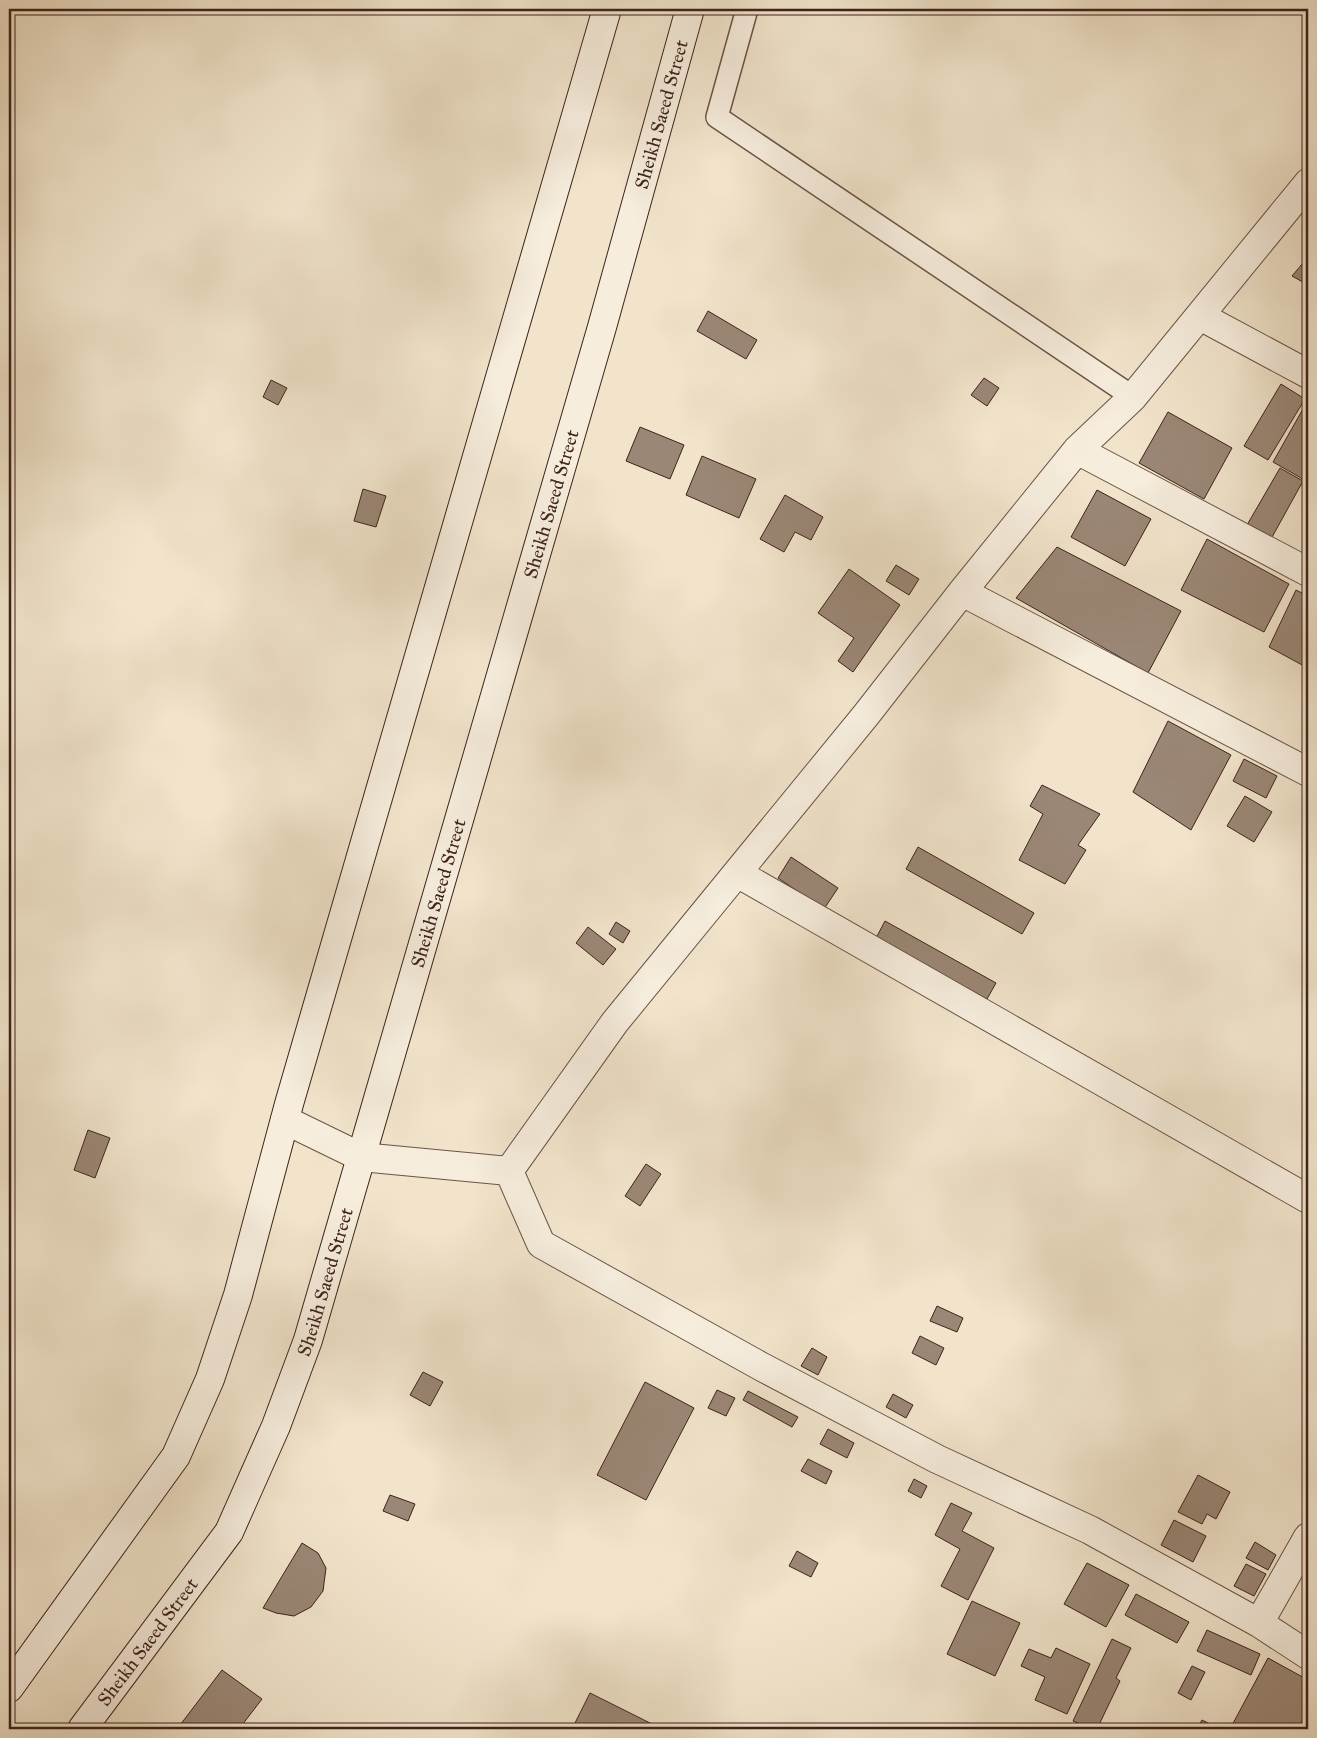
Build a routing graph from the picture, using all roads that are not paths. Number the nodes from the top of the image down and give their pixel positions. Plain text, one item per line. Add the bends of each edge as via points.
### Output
1 (607, 9) edge
2 (690, 9) edge
3 (747, 9) edge
4 (1305, 192) edge
5 (1200, 316) junction
6 (1308, 374) edge
7 (1133, 397) junction
8 (1077, 450) junction
9 (1308, 572) edge
10 (962, 592) junction
11 (1308, 772) edge
12 (737, 873) junction
13 (285, 1120) junction
14 (361, 1158) junction
15 (509, 1171) junction
16 (1308, 1199) edge
17 (1308, 1537) edge
18 (1259, 1623) junction
19 (1308, 1655) edge
20 (9, 1688) edge
21 (82, 1729) edge

1 - 13 street
2 - 14 street, Sheikh Saeed Street via 602,327
3 - 7 lane via 717,117
4 - 5 street
5 - 6 street
5 - 7 street
7 - 8 street
8 - 9 street
8 - 10 street
10 - 11 street
10 - 12 street
12 - 15 street via 615,1022
12 - 16 street
13 - 14 street
13 - 20 street via 238,1295 210,1379 176,1456
14 - 15 street
14 - 21 street, Sheikh Saeed Street via 308,1340 276,1426 229,1532
15 - 18 street via 541,1244 762,1368 937,1459 1090,1530
17 - 18 street
18 - 19 street

